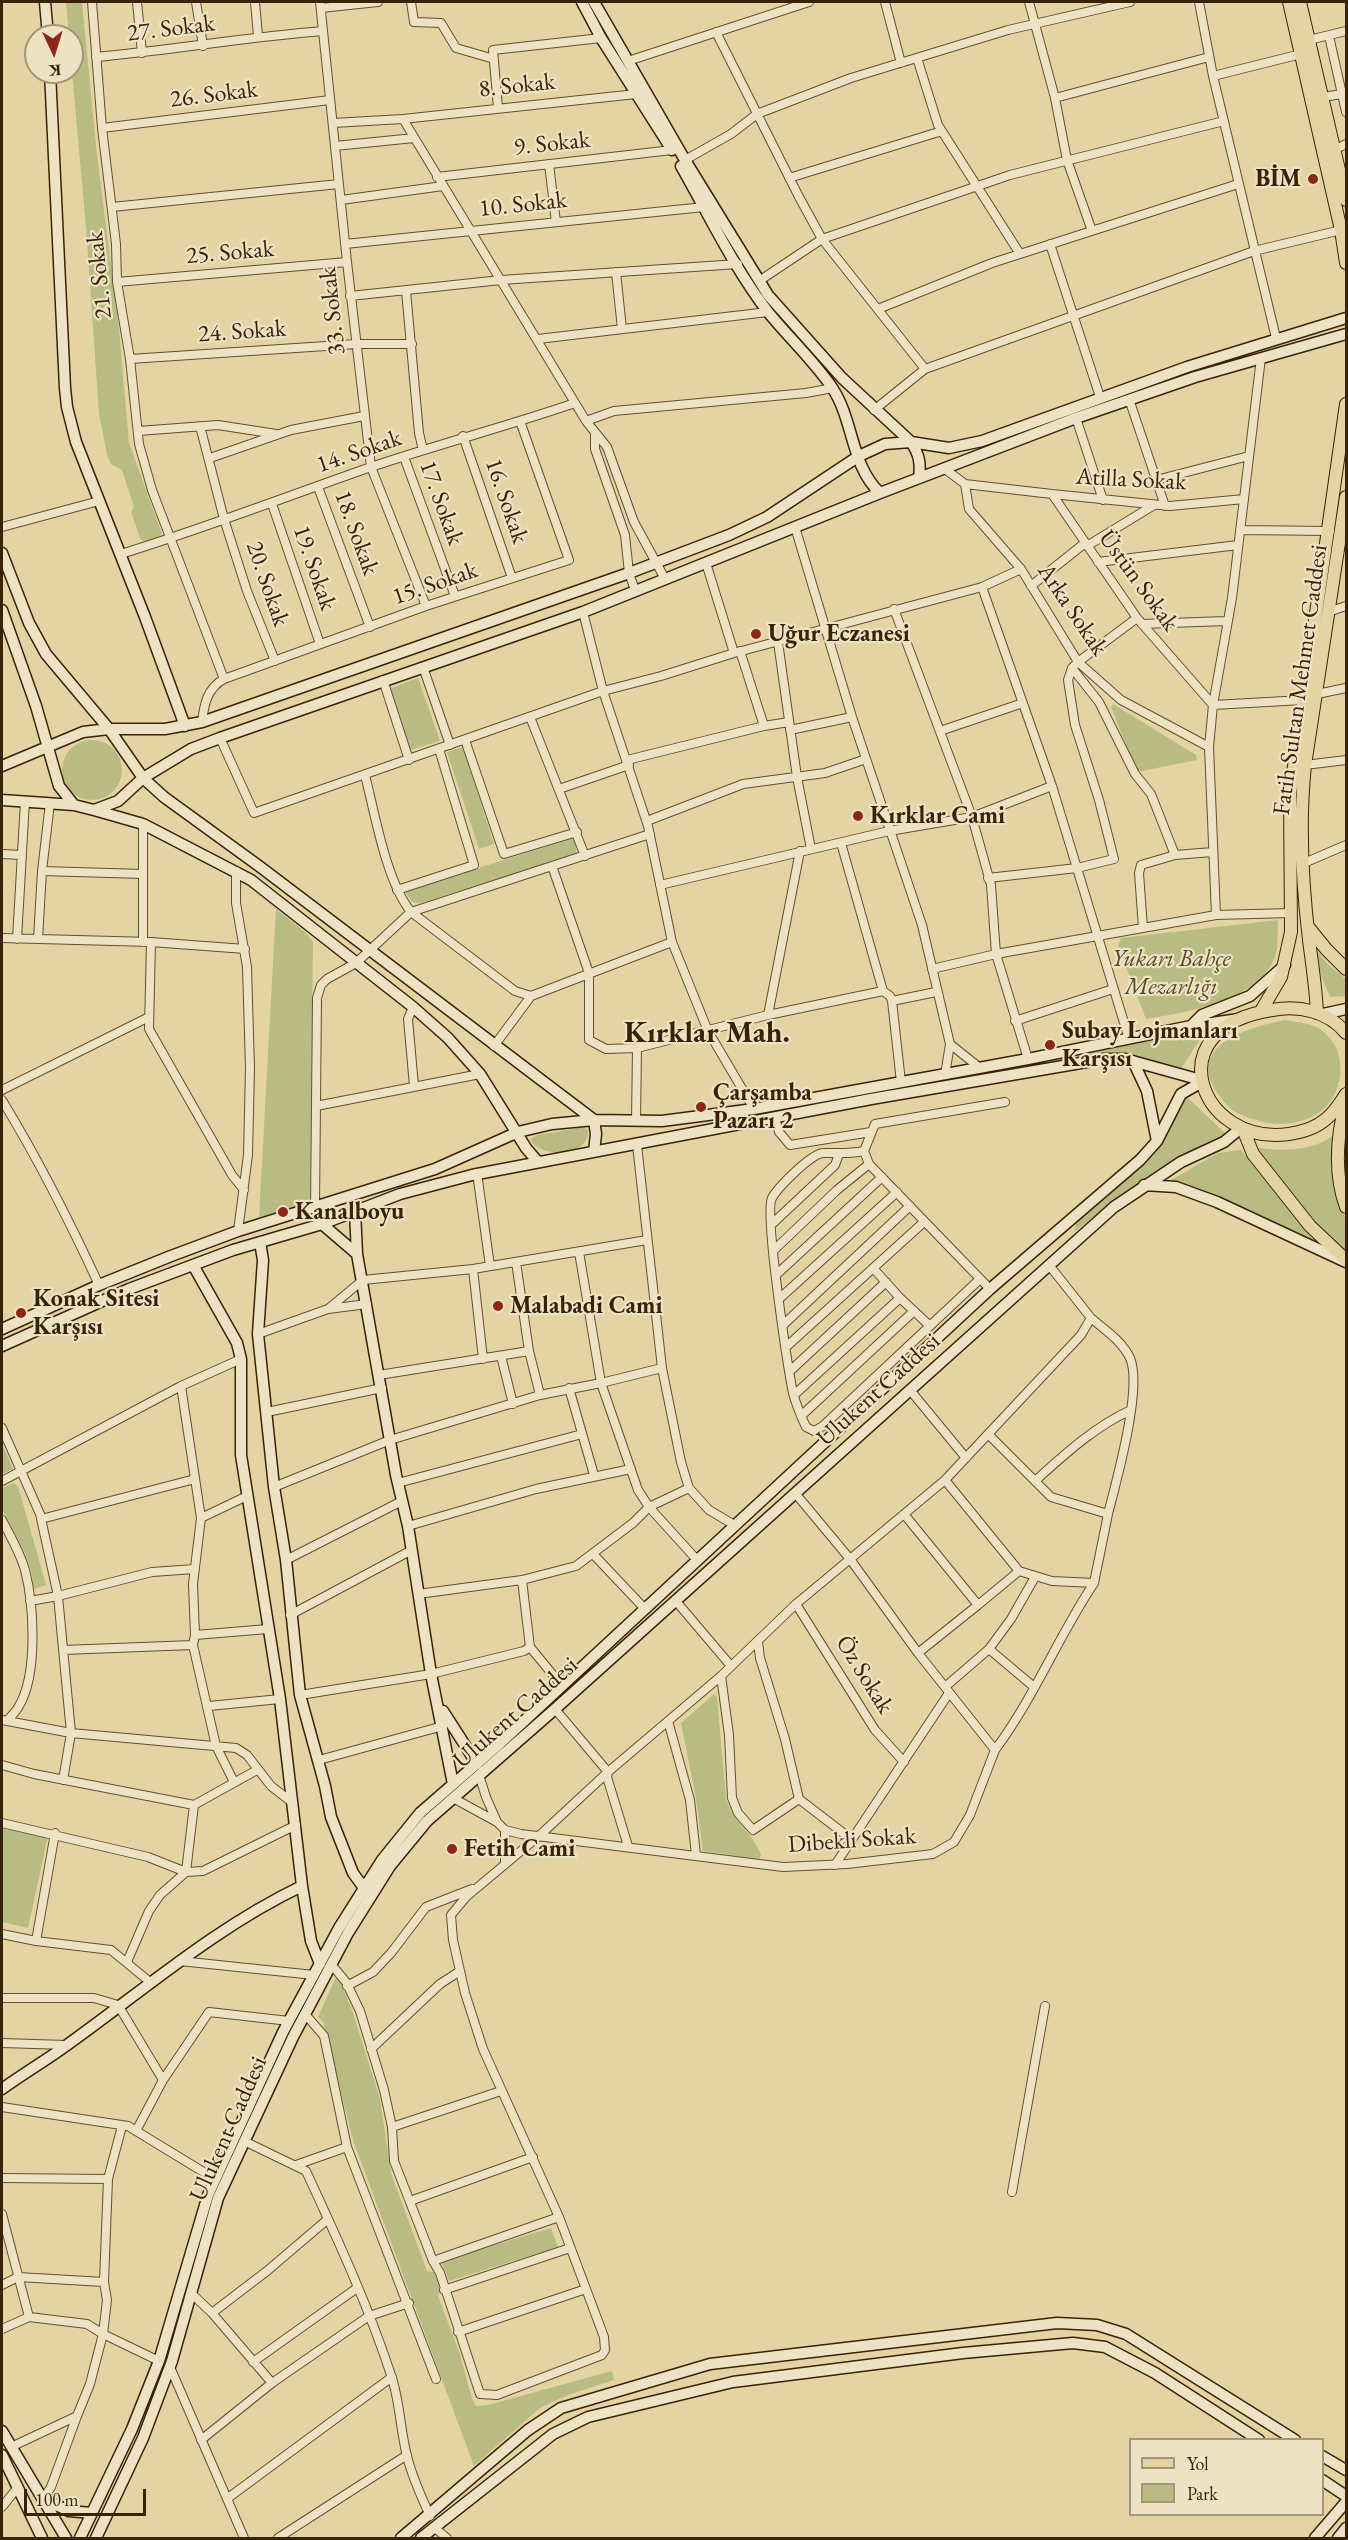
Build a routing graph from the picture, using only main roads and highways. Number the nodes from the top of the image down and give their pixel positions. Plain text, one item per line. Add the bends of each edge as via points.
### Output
1 (1289, 2) edge
2 (1300, 2) edge
3 (1341, 147) edge
4 (1347, 200) edge
5 (1347, 263) edge
6 (1347, 404) edge
7 (1347, 497) edge
8 (1344, 540) edge
9 (1307, 927) junction
10 (1347, 969) edge
11 (1261, 1011) junction
12 (1320, 1013) junction
13 (1347, 1033) edge
14 (1347, 1094) edge
15 (1347, 1101) edge
16 (1242, 1128) junction
17 (1347, 1207) edge
18 (1347, 1261) edge

1 - 5 main road
2 - 3 main road via 1323,97
3 - 4 main road
6 - 11 main road via 1290,794 1291,932 1281,977
7 - 8 main road, Fatih Sultan Mehmet Caddesi
8 - 9 main road, Fatih Sultan Mehmet Caddesi via 1305,765 1301,822
9 - 10 main road
9 - 12 main road, Fatih Sultan Mehmet Caddesi
11 - 12 main road via 1285,1008
11 - 16 main road via 1221,1029 1203,1053 1200,1074 1205,1091 1218,1110
12 - 13 main road
14 - 16 main road via 1316,1127 1282,1135
15 - 17 main road via 1341,1119 1339,1154
16 - 18 main road via 1253,1154 1316,1232

